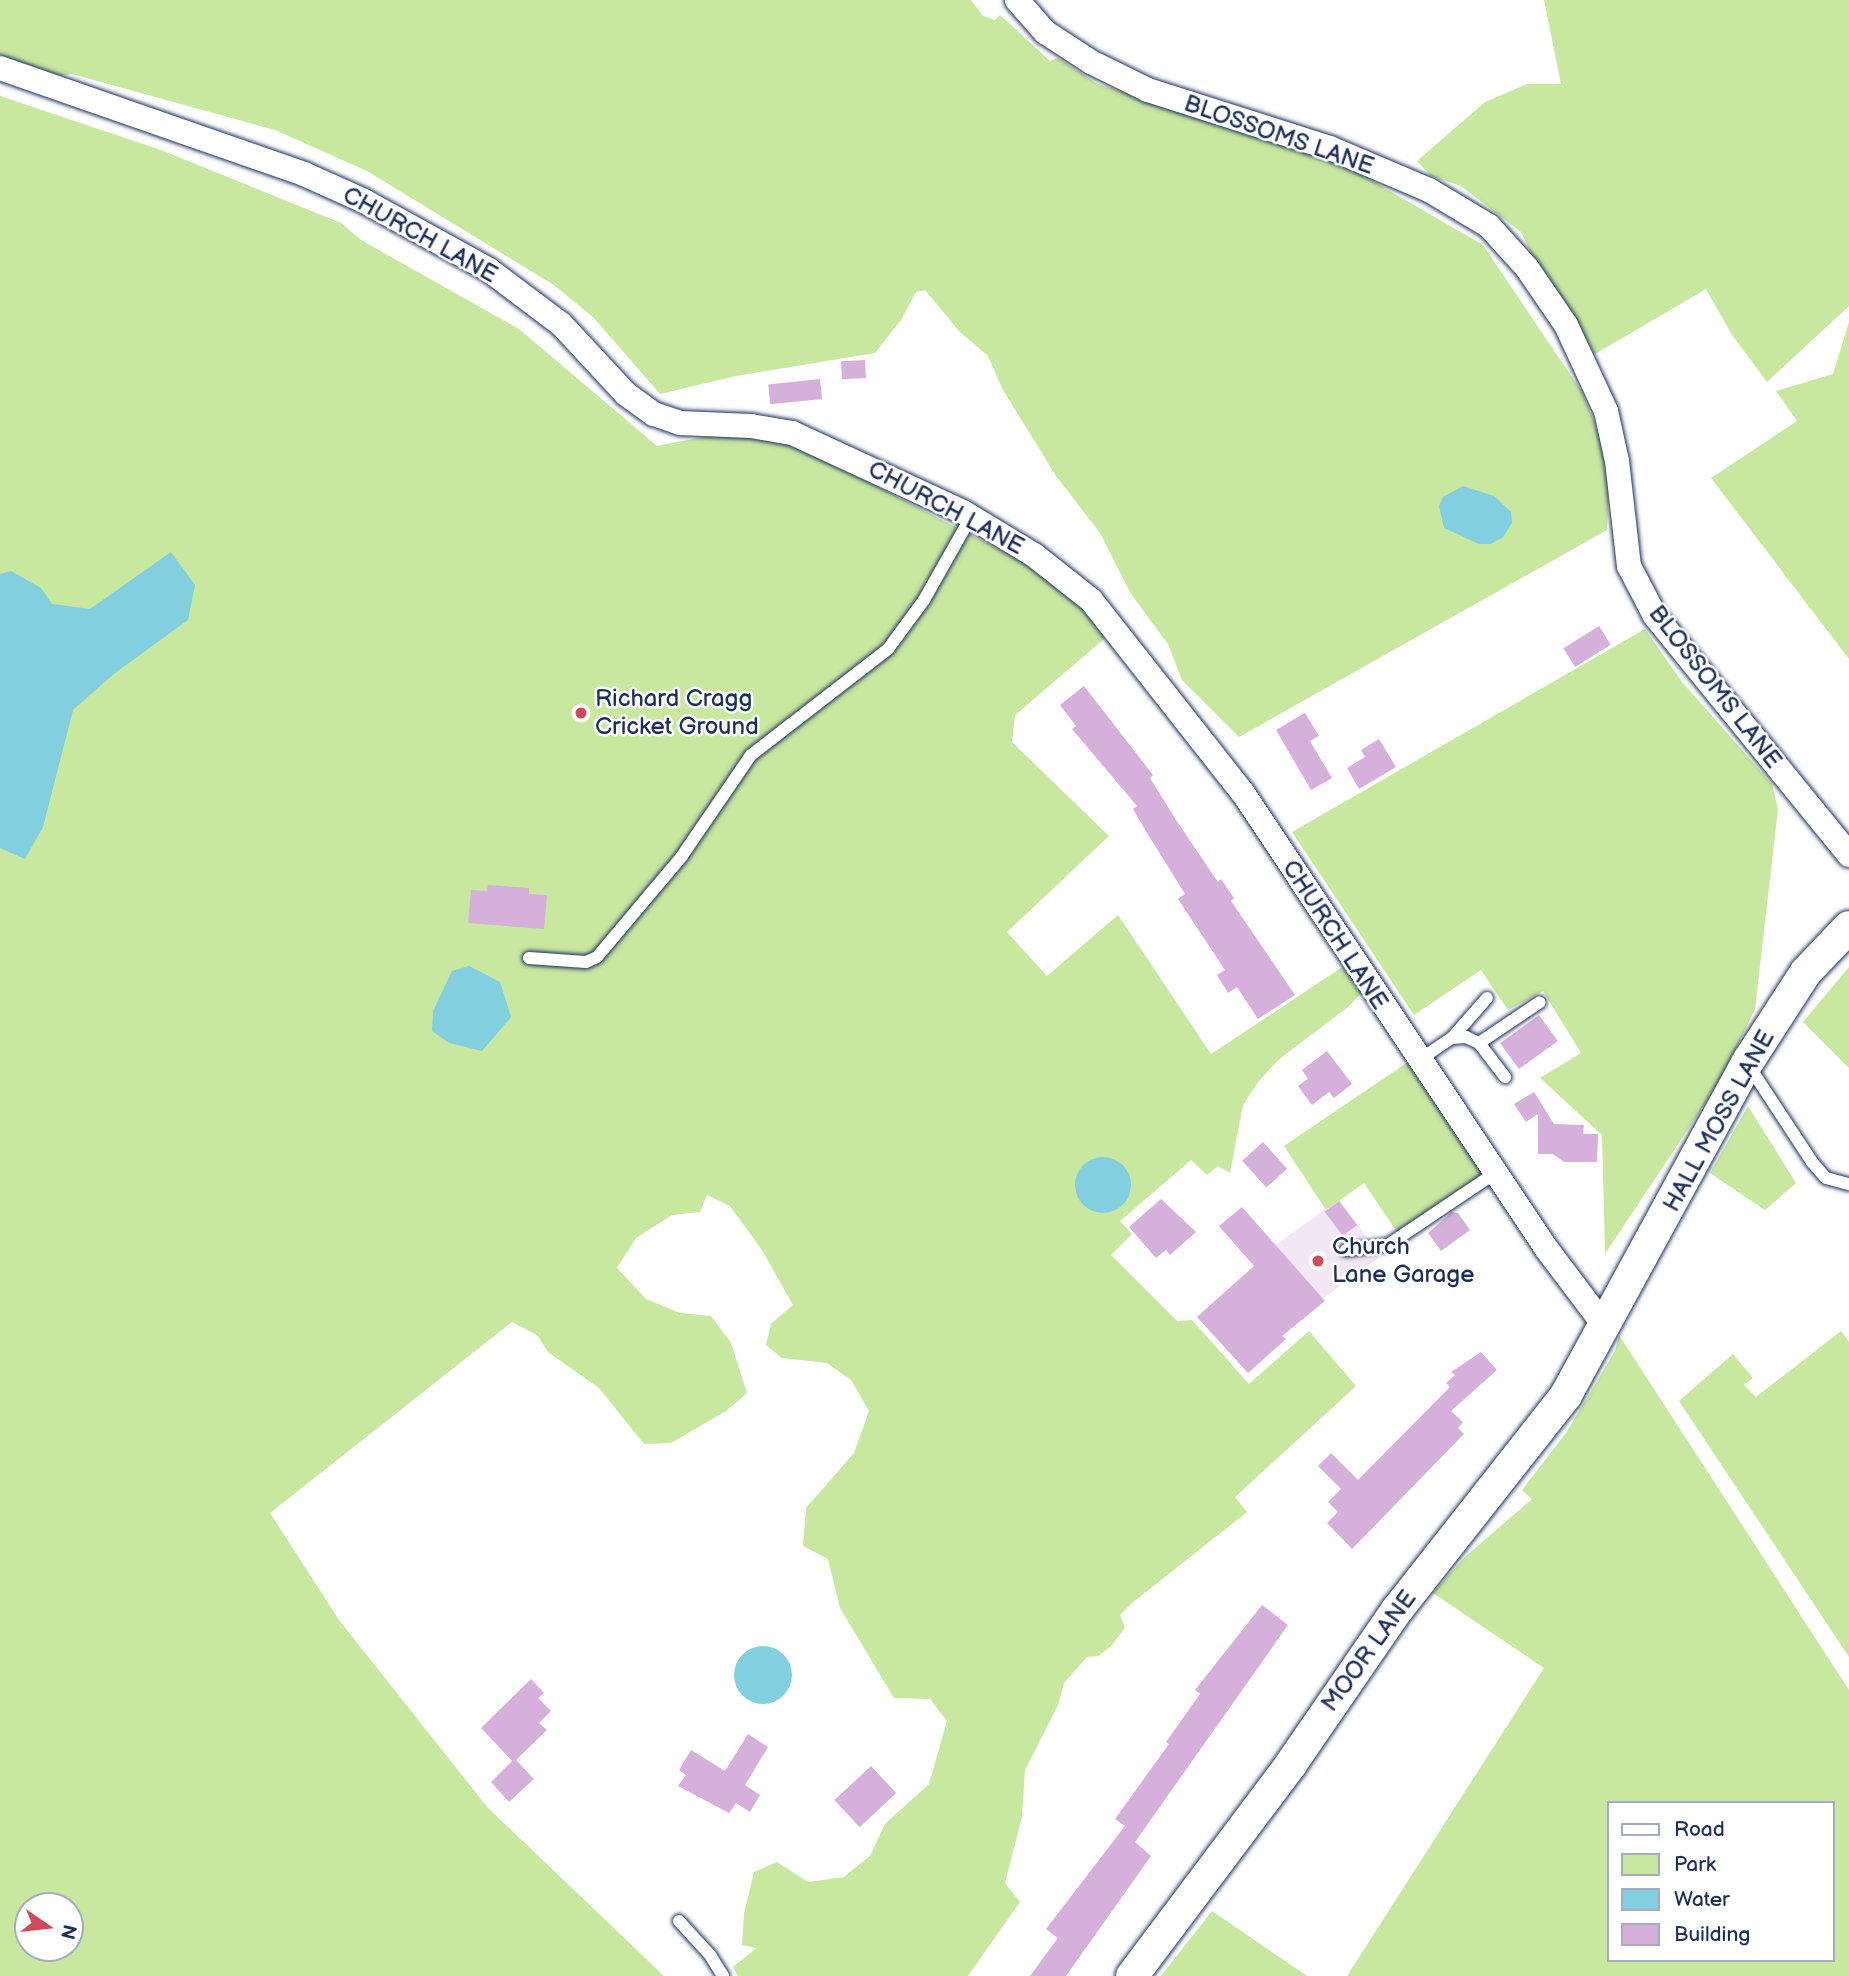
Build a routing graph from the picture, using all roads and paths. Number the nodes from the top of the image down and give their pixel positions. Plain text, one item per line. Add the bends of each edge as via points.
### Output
1 (1017, 0) edge
2 (0, 68) edge
3 (971, 517) junction
4 (1849, 856) edge
5 (1849, 927) edge
6 (529, 958) dead end
7 (1488, 998) dead end
8 (1540, 1002) dead end
9 (1452, 1038) junction
10 (1479, 1043) junction
11 (1419, 1060) junction
12 (1747, 1063) junction
13 (1505, 1077) dead end
14 (1495, 1173) junction
15 (1845, 1187) edge
16 (1346, 1250) dead end
17 (1604, 1325) junction
18 (678, 1921) dead end
19 (723, 1976) edge
20 (1132, 1976) edge

1 - 4 street, BLOSSOMS LANE via 1045,32 1137,85 1329,148 1429,190 1489,226 1527,268 1566,325 1606,411 1617,461 1629,566 1656,616
2 - 3 street, CHURCH LANE via 304,174 436,238 561,324 626,394 654,414 680,423 792,433
3 - 6 lane via 946,565 894,642 751,755 682,856 606,948 586,961
3 - 11 street, CHURCH LANE via 1034,555 1091,600 1158,680 1243,793
5 - 12 street, HALL MOSS LANE via 1807,972
7 - 9 lane
8 - 10 lane
9 - 10 lane via 1466,1037
9 - 11 lane
10 - 13 lane
11 - 14 street, CHURCH LANE
12 - 15 lane via 1805,1153
12 - 17 street, HALL MOSS LANE
14 - 16 lane via 1388,1245
14 - 17 street, CHURCH LANE
17 - 20 street, MOOR LANE via 1566,1395 1397,1610 1290,1764
18 - 19 lane

